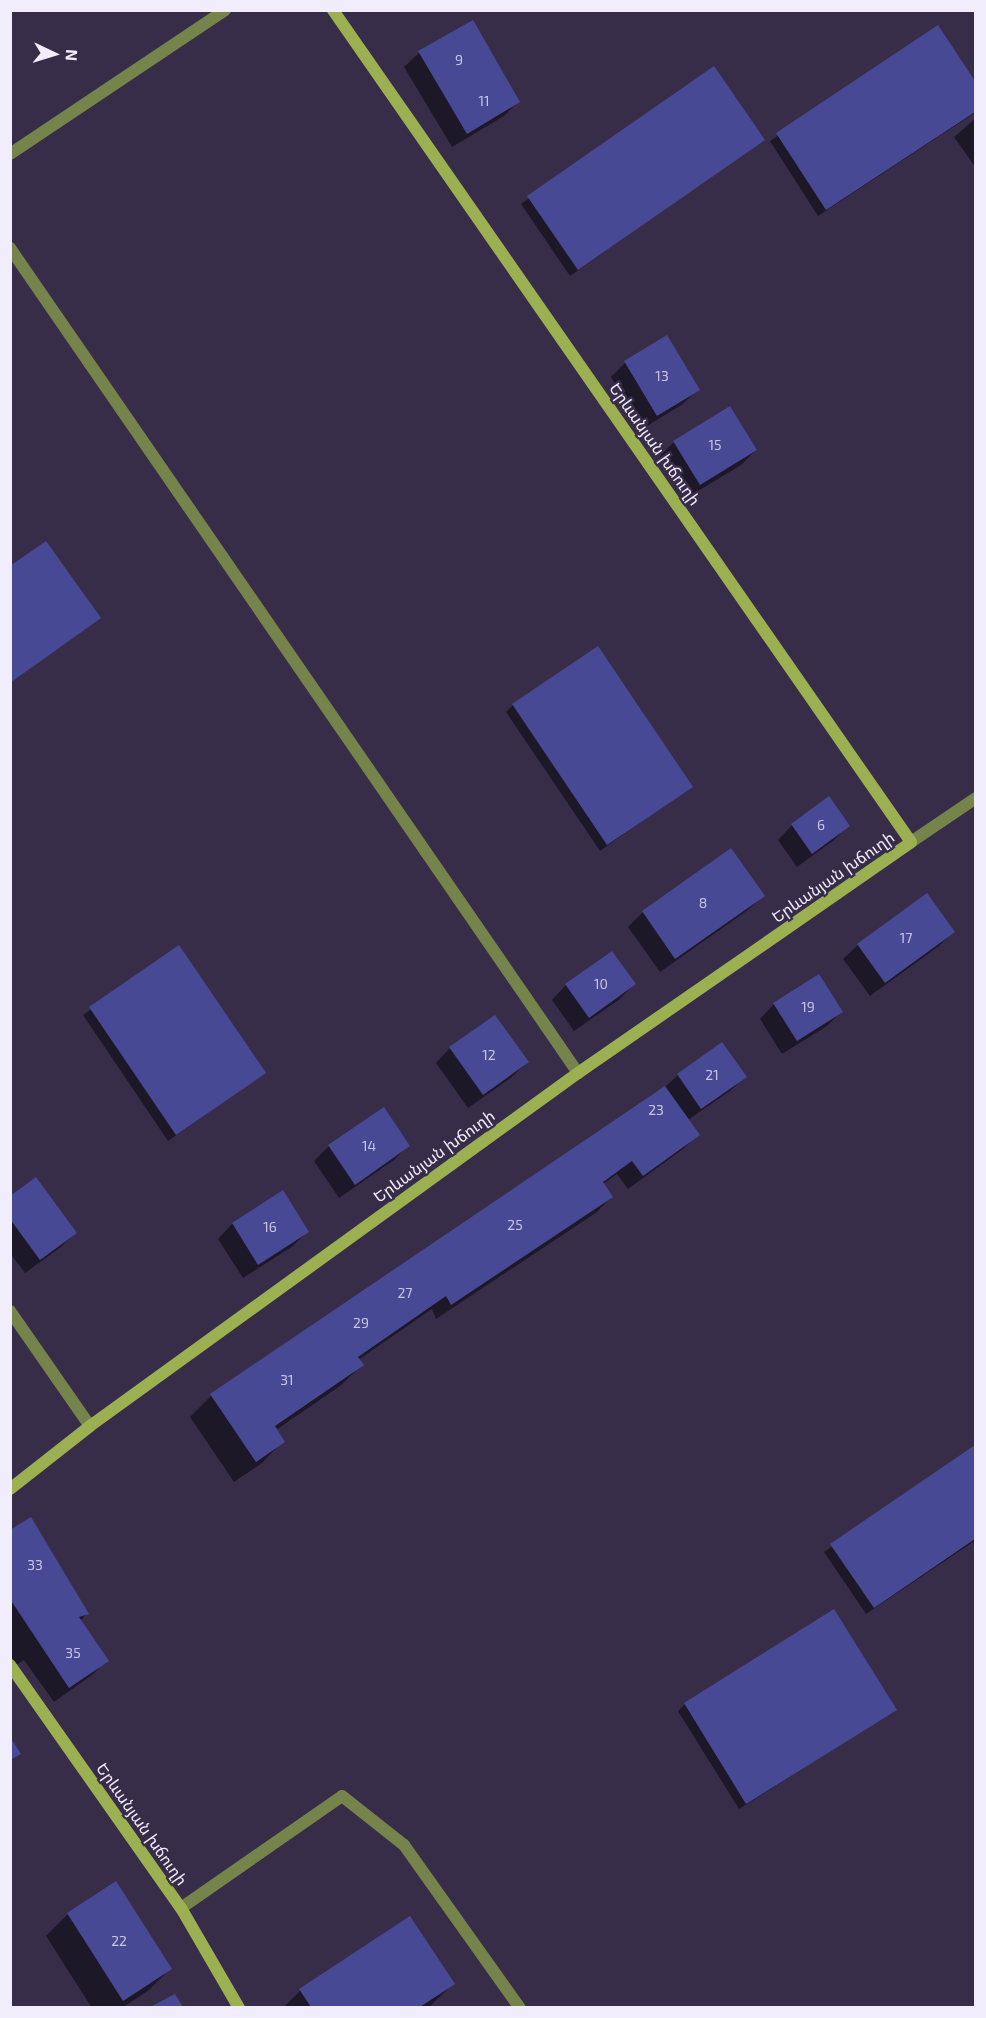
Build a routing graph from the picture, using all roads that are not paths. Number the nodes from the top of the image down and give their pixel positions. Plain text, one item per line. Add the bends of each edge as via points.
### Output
1 (225, 10) edge
2 (333, 10) edge
3 (10, 154) edge
4 (10, 249) edge
5 (975, 798) edge
6 (911, 842) junction
7 (578, 1072) junction
8 (10, 1311) edge
9 (90, 1426) junction
10 (10, 1490) edge
11 (10, 1665) edge
12 (180, 1908) junction
13 (239, 2007) edge
14 (520, 2007) edge

1 - 3 street
2 - 6 main road, Երևանյան խճուղի
4 - 7 street
5 - 6 street
6 - 7 main road, Երևանյան խճուղի
7 - 9 main road, Երևանյան խճուղի
8 - 9 street
9 - 10 main road, Երևանյան խճուղի
11 - 12 main road, Երևանյան խճուղի
12 - 13 main road, Երևանյան խճուղի
12 - 14 street via 342,1796 404,1845

